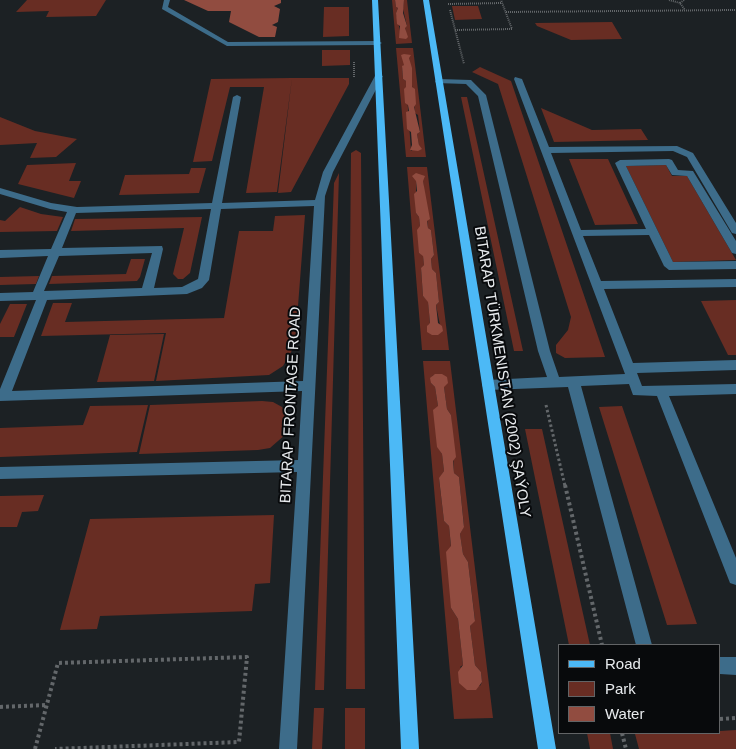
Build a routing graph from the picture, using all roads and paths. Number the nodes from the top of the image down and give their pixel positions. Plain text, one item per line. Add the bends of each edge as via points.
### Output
1 (167, 0) edge
2 (375, 0) edge
3 (426, 0) edge
4 (447, 0) edge
5 (501, 0) edge
6 (669, 0) edge
7 (684, 0) edge
8 (502, 3) junction
9 (680, 3) junction
10 (448, 4) junction
11 (685, 10) junction
12 (736, 10) edge
13 (506, 12) junction
14 (455, 30) junction
15 (378, 43) junction
16 (354, 44) junction
17 (379, 76) junction
18 (518, 79) dead end
19 (439, 81) junction
20 (468, 82) junction
21 (354, 83) dead end
22 (237, 97) dead end
23 (545, 150) junction
24 (0, 191) edge
25 (320, 203) junction
26 (217, 206) junction
27 (73, 209) junction
28 (736, 231) edge
29 (652, 232) junction
30 (577, 234) junction
31 (736, 250) edge
32 (56, 251) junction
33 (0, 254) edge
34 (736, 265) edge
35 (736, 283) edge
36 (597, 286) junction
37 (147, 292) junction
38 (40, 296) junction
39 (0, 297) edge
40 (736, 365) edge
41 (631, 373) junction
42 (573, 382) junction
43 (548, 384) junction
44 (488, 385) junction
45 (309, 386) junction
46 (736, 389) edge
47 (661, 390) junction
48 (304, 466) junction
49 (0, 473) edge
50 (736, 577) edge
51 (602, 644) edge
52 (644, 644) edge
53 (721, 666) edge
54 (736, 666) edge
55 (47, 705) junction
56 (0, 707) edge
57 (736, 718) edge
58 (721, 719) edge
59 (622, 734) edge
60 (35, 749) edge
61 (55, 749) edge
62 (288, 749) edge
63 (410, 749) edge
64 (547, 749) edge
65 (626, 749) edge

1 - 16 street via 164,8 227,44
2 - 15 main road
3 - 19 main road, BITARAP TÜRKMENISTAN (2002) ŞAÝOLY
4 - 10 path
5 - 8 path
6 - 9 path
7 - 9 path
8 - 10 path
8 - 13 path
9 - 11 path
10 - 14 path
11 - 12 path
11 - 13 path
13 - 14 path via 512,30
14 - 20 path
15 - 16 street
15 - 17 main road
16 - 21 path
17 - 25 street, BITARAP FRONTAGE ROAD via 328,172
17 - 63 main road
18 - 23 street
19 - 20 street
19 - 44 main road, BITARAP TÜRKMENISTAN (2002) ŞAÝOLY
20 - 43 street via 482,95
22 - 26 street
23 - 28 street via 674,148 690,155
23 - 30 street
24 - 27 street via 50,206
25 - 26 street
25 - 45 street, BITARAP FRONTAGE ROAD
26 - 27 street
26 - 37 street via 203,280 198,286 183,291
27 - 32 street
29 - 30 street
29 - 31 street via 620,163 669,162 675,173 690,172
29 - 34 street via 669,266
30 - 36 street
32 - 33 street
32 - 37 street via 158,249
32 - 38 street
35 - 36 street
36 - 41 street
37 - 38 street
38 - 39 street
38 - 45 street via 3,397
40 - 41 street
41 - 42 street
41 - 47 street via 638,391
42 - 43 street
42 - 52 street
43 - 44 street
43 - 51 path
44 - 64 main road, BITARAP TÜRKMENISTAN (2002) ŞAÝOLY
45 - 48 street, BITARAP FRONTAGE ROAD
46 - 47 street
47 - 50 street
48 - 49 street
48 - 62 street, BITARAP FRONTAGE ROAD
53 - 54 street
55 - 56 path
55 - 60 path
55 - 61 path via 58,663 247,657 240,742
57 - 58 path
59 - 65 path

